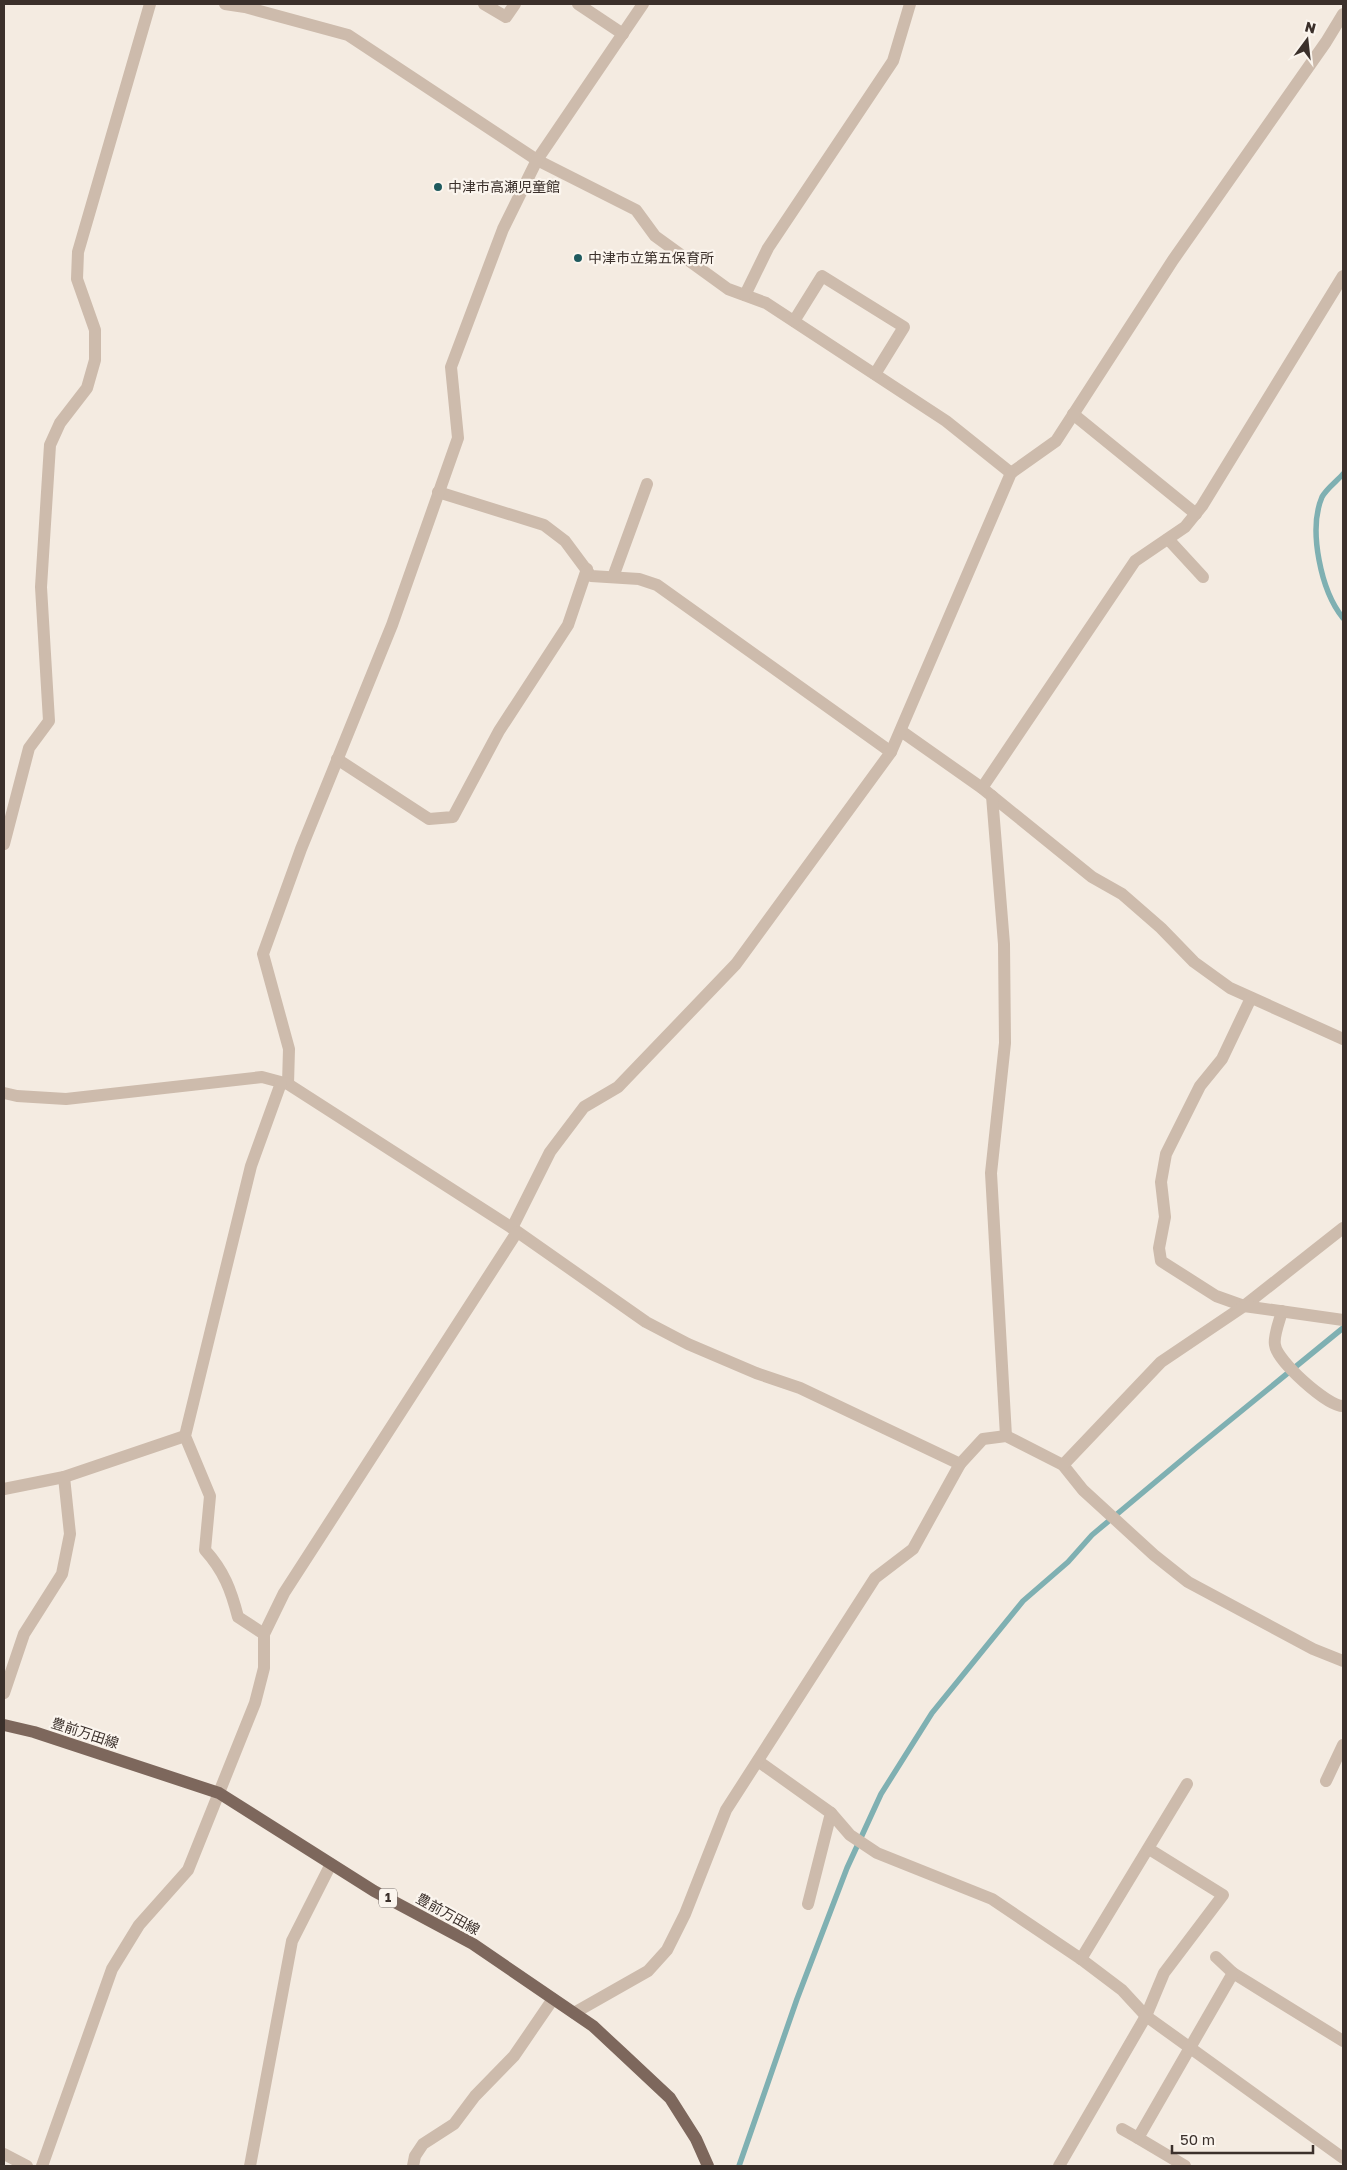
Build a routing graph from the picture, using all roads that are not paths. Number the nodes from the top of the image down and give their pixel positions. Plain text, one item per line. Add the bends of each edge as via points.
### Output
1 (150, 4) edge
2 (225, 4) edge
3 (484, 4) edge
4 (515, 4) edge
5 (578, 4) edge
6 (643, 4) edge
7 (910, 4) edge
8 (245, 5) edge
9 (1343, 14) edge
10 (623, 34) junction
11 (537, 160) junction
12 (1341, 283) edge
13 (745, 295) junction
14 (794, 322) junction
15 (875, 374) junction
16 (1073, 414) junction
17 (1010, 473) junction
18 (647, 484) dead end
19 (438, 492) junction
20 (1196, 514) junction
21 (1168, 539) junction
22 (587, 569) junction
23 (613, 578) junction
24 (1203, 578) dead end
25 (901, 731) junction
26 (891, 752) junction
27 (337, 759) junction
28 (987, 792) junction
29 (4, 844) edge
30 (1251, 998) junction
31 (1343, 1039) edge
32 (284, 1084) junction
33 (4, 1093) edge
34 (1343, 1228) edge
35 (515, 1230) junction
36 (1244, 1306) junction
37 (1282, 1311) junction
38 (1343, 1320) edge
39 (1343, 1406) edge
40 (185, 1436) junction
41 (1006, 1436) junction
42 (960, 1464) junction
43 (1063, 1465) junction
44 (64, 1477) junction
45 (4, 1489) edge
46 (264, 1634) junction
47 (1343, 1661) edge
48 (4, 1693) edge
49 (4, 1725) edge
50 (1343, 1745) edge
51 (758, 1760) junction
52 (1326, 1781) dead end
53 (1186, 1784) dead end
54 (219, 1793) junction
55 (831, 1813) junction
56 (1149, 1849) junction
57 (331, 1864) junction
58 (808, 1904) dead end
59 (1216, 1957) dead end
60 (1081, 1959) junction
61 (1233, 1973) junction
62 (553, 1999) junction
63 (574, 2013) junction
64 (1146, 2016) junction
65 (1343, 2042) edge
66 (1190, 2048) junction
67 (1122, 2129) dead end
68 (1138, 2138) junction
69 (4, 2154) edge
70 (1343, 2158) edge
71 (27, 2166) edge
72 (42, 2166) edge
73 (250, 2166) edge
74 (413, 2166) edge
75 (708, 2166) edge
76 (1059, 2166) edge
77 (1185, 2166) edge

1 - 29 street via 78,252 77,279 95,330 95,360 87,388 60,423 50,445 41,586 49,721 29,748
2 - 8 street
3 - 4 street via 506,17
5 - 10 street
6 - 10 street
7 - 13 street via 893,60 768,248
8 - 11 street via 348,35
9 - 16 street via 1173,260
10 - 11 street
11 - 13 street via 636,210 655,236 728,289
11 - 19 street via 503,229 451,367 458,438
12 - 20 street
13 - 14 street via 766,303
14 - 15 street
14 - 15 street via 822,276 904,327
15 - 17 street via 946,421
16 - 17 street via 1056,440
16 - 20 street
17 - 25 street
18 - 23 street
19 - 22 street via 544,525 565,541
19 - 27 street via 392,625
20 - 21 street
21 - 24 street
21 - 28 street via 1135,561
22 - 23 street via 592,576
22 - 27 street via 568,625 500,731 453,817 429,819
23 - 26 street via 638,579 657,585
25 - 26 street
25 - 28 street
26 - 35 street via 736,964 618,1087 584,1107 550,1152
27 - 32 street via 263,954 289,1049
28 - 30 street via 1092,877 1122,894 1194,962 1230,988
28 - 41 street via 1004,944 1005,1044 991,1174
30 - 31 street
30 - 36 street via 1222,1059 1200,1086 1166,1154 1161,1182 1165,1217 1159,1248 1161,1261 1216,1296
32 - 33 street via 262,1077 66,1098
32 - 35 street
32 - 40 street via 251,1166
34 - 36 street
35 - 42 street via 646,1322 680,1340 800,1388
35 - 46 street via 284,1593
36 - 37 street
36 - 43 street via 1161,1362
37 - 38 street
37 - 39 street via 1275,1345 1280,1357 1323,1399
40 - 44 street
40 - 46 street via 210,1496 205,1550 220,1567 238,1617
41 - 42 street via 983,1439
41 - 43 street
42 - 51 street via 912,1549 876,1578
43 - 47 street via 1083,1490 1188,1582 1313,1649
44 - 45 street
44 - 48 street via 70,1534 62,1574 24,1634
46 - 54 street via 264,1668 256,1703
49 - 54 main road, 豊前万田線 / 1
50 - 52 street
51 - 55 street
51 - 63 street via 726,1810 685,1914 667,1950 648,1971
53 - 56 street
54 - 57 main road, 豊前万田線 / 1
54 - 72 street via 188,1870 139,1925 112,1969
55 - 58 street
55 - 60 street via 850,1835 877,1853 992,1899
56 - 60 street
56 - 64 street via 1223,1895 1164,1973
57 - 62 main road, 豊前万田線 / 1 via 473,1944
57 - 73 street via 292,1941
59 - 61 street
60 - 64 street via 1122,1990
61 - 65 street
61 - 66 street
62 - 63 main road, 豊前万田線 / 1
62 - 74 street via 514,2056 475,2096 454,2124 423,2144
63 - 75 main road, 豊前万田線 / 1 via 593,2026 670,2098 696,2139
64 - 66 street
64 - 76 street
66 - 68 street
66 - 70 street
67 - 68 street
68 - 77 street
69 - 71 street

